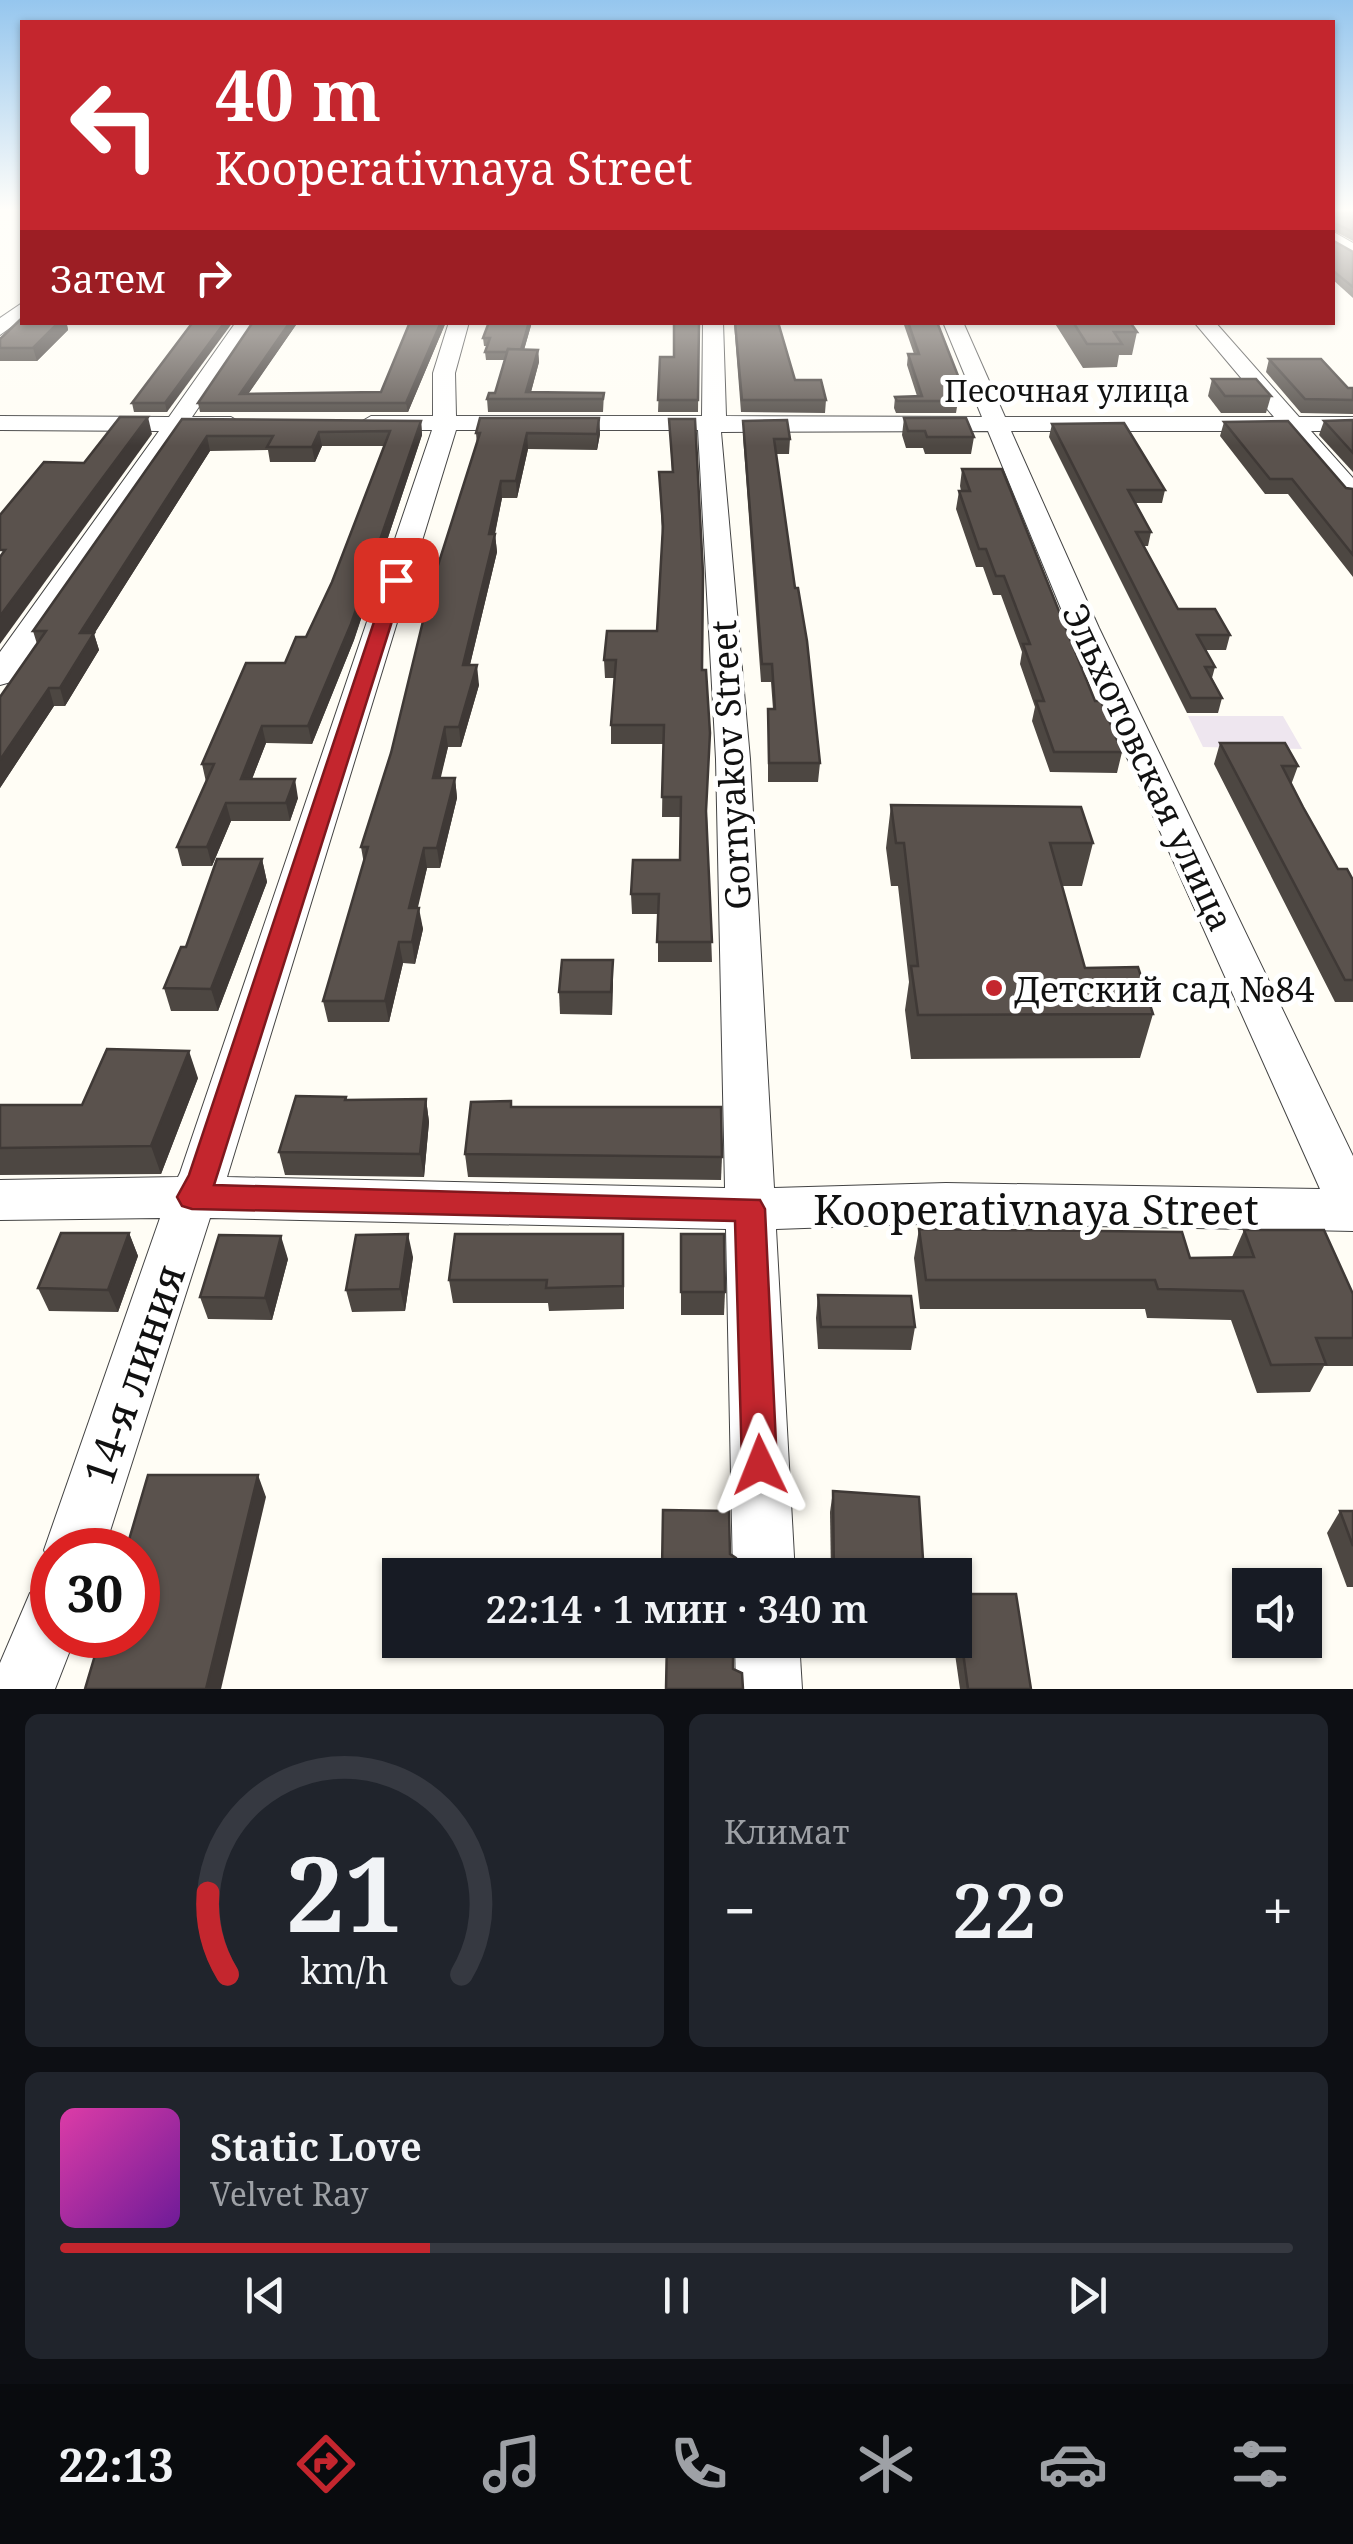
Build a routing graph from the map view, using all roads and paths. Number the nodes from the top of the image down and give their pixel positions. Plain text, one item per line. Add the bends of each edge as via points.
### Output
1 (20, 311) edge
2 (245, 325) edge
3 (458, 325) edge
4 (712, 325) edge
5 (953, 325) edge
6 (1207, 325) edge
7 (0, 330) edge
8 (447, 422) junction
9 (995, 422) junction
10 (0, 423) edge
11 (350, 423) edge
12 (1290, 423) junction
13 (176, 424) junction
14 (254, 424) edge
15 (714, 424) junction
16 (1353, 424) edge
17 (1353, 494) edge
18 (0, 675) edge
19 (192, 1197) junction
20 (0, 1200) edge
21 (750, 1209) junction
22 (1353, 1209) edge
23 (81, 1528) edge
24 (763, 1558) edge
25 (35, 1658) edge
26 (767, 1658) edge
27 (22, 1689) edge
28 (768, 1689) edge

1 - 7 street
2 - 13 street
3 - 8 street, 14-я линия via 444,391
4 - 15 street, Gornyakov Street
5 - 9 street, Эльхотовская улица
6 - 12 street
8 - 11 street, Песочная улица
8 - 15 street, Песочная улица
8 - 19 street, 14-я линия
9 - 12 street, Песочная улица
9 - 15 street, Песочная улица
9 - 22 street, Эльхотовская улица
10 - 13 street
12 - 16 street, Песочная улица
12 - 17 street
13 - 14 street
13 - 18 street
15 - 21 street, Gornyakov Street via 709,432 732,759
19 - 20 street, Kooperativnaya Street
19 - 21 street, Kooperativnaya Street
19 - 23 street, 14-я линия
21 - 22 street, Kooperativnaya Street via 946,1203
21 - 24 street, Gornyakov Street
25 - 27 street
26 - 28 street

